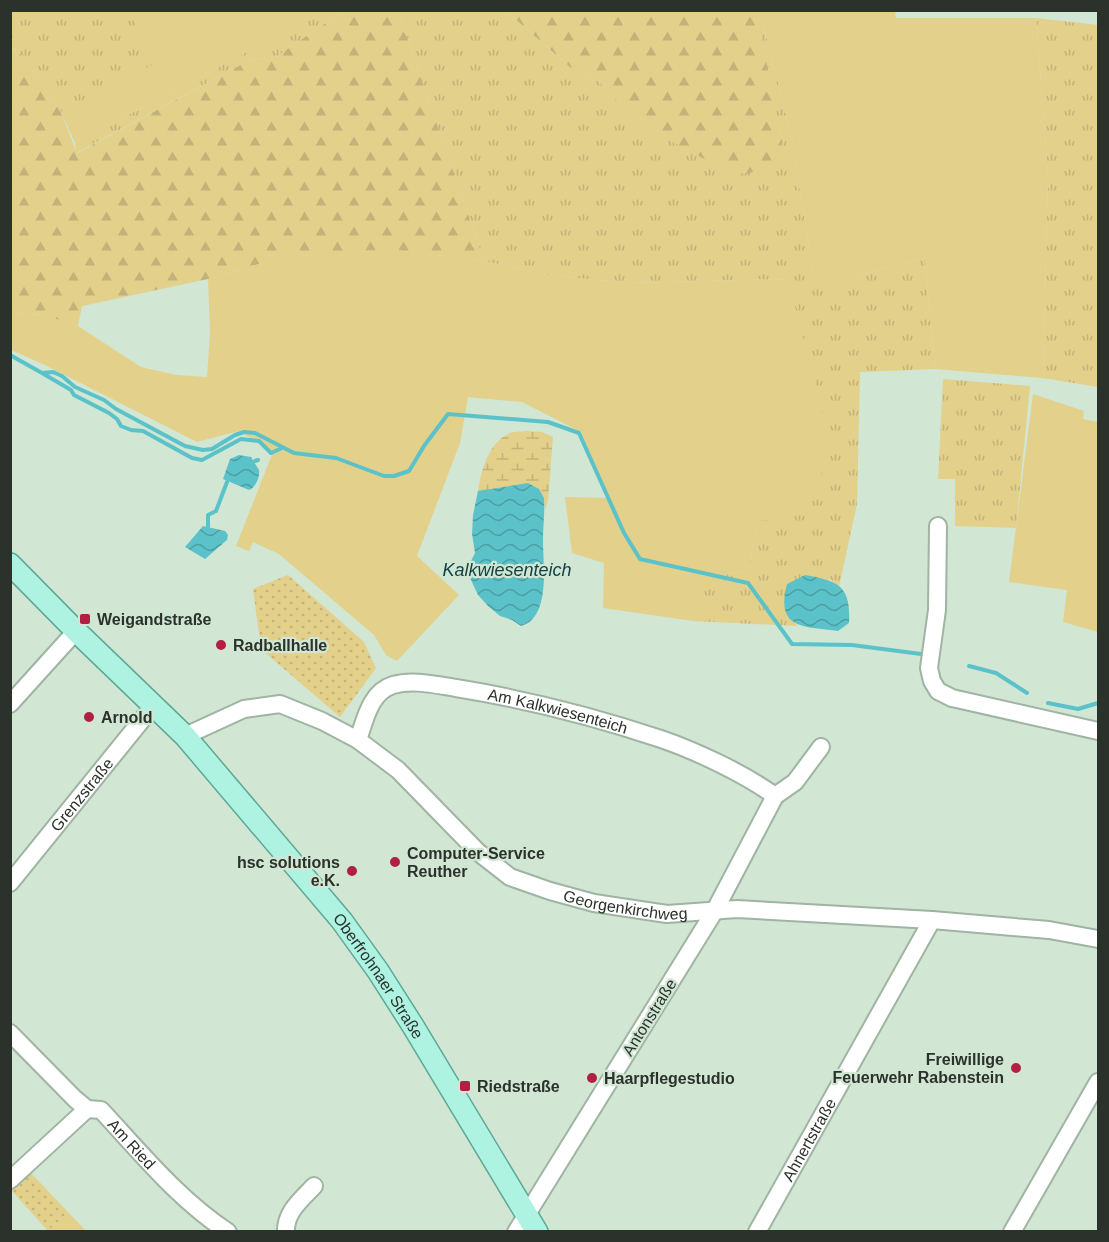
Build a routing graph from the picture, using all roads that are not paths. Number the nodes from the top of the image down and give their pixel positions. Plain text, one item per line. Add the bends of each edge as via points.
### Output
1 (938, 526) dead end
2 (10, 564) edge
3 (76, 631) junction
4 (10, 704) edge
5 (154, 705) junction
6 (1098, 731) edge
7 (185, 736) junction
8 (357, 740) junction
9 (821, 747) dead end
10 (775, 796) junction
11 (10, 883) edge
12 (714, 912) junction
13 (932, 920) junction
14 (1098, 939) edge
15 (10, 1033) edge
16 (1098, 1082) edge
17 (87, 1108) junction
18 (10, 1180) edge
19 (314, 1186) dead end
20 (527, 1226) edge
21 (228, 1232) edge
22 (286, 1232) edge
23 (757, 1232) edge
24 (1012, 1232) edge

1 - 6 street via 937,610 929,668 938,692
2 - 3 main road, Oberfrohnaer Straße
3 - 4 street
3 - 5 main road, Oberfrohnaer Straße
5 - 7 main road, Oberfrohnaer Straße
5 - 11 street, Grenzstraße
7 - 8 street, Georgenkirchweg via 244,709 280,704
7 - 20 main road, Oberfrohnaer Straße via 342,921 378,971 463,1107
8 - 10 street, Am Kalkwiesenteich via 374,698 382,690 422,682 545,706 662,739
8 - 12 street, Georgenkirchweg via 398,770 478,852 510,876 550,891 630,910 667,914
9 - 10 street via 795,782
10 - 12 street
12 - 13 street, Georgenkirchweg via 737,909
12 - 20 street, Antonstraße
13 - 14 street, Georgenkirchweg via 1049,930
13 - 23 street, Ahnertstraße
15 - 17 street, Am Ried
16 - 24 street
17 - 18 street
17 - 21 street, Am Ried via 100,1110 183,1196
19 - 22 street via 292,1209

